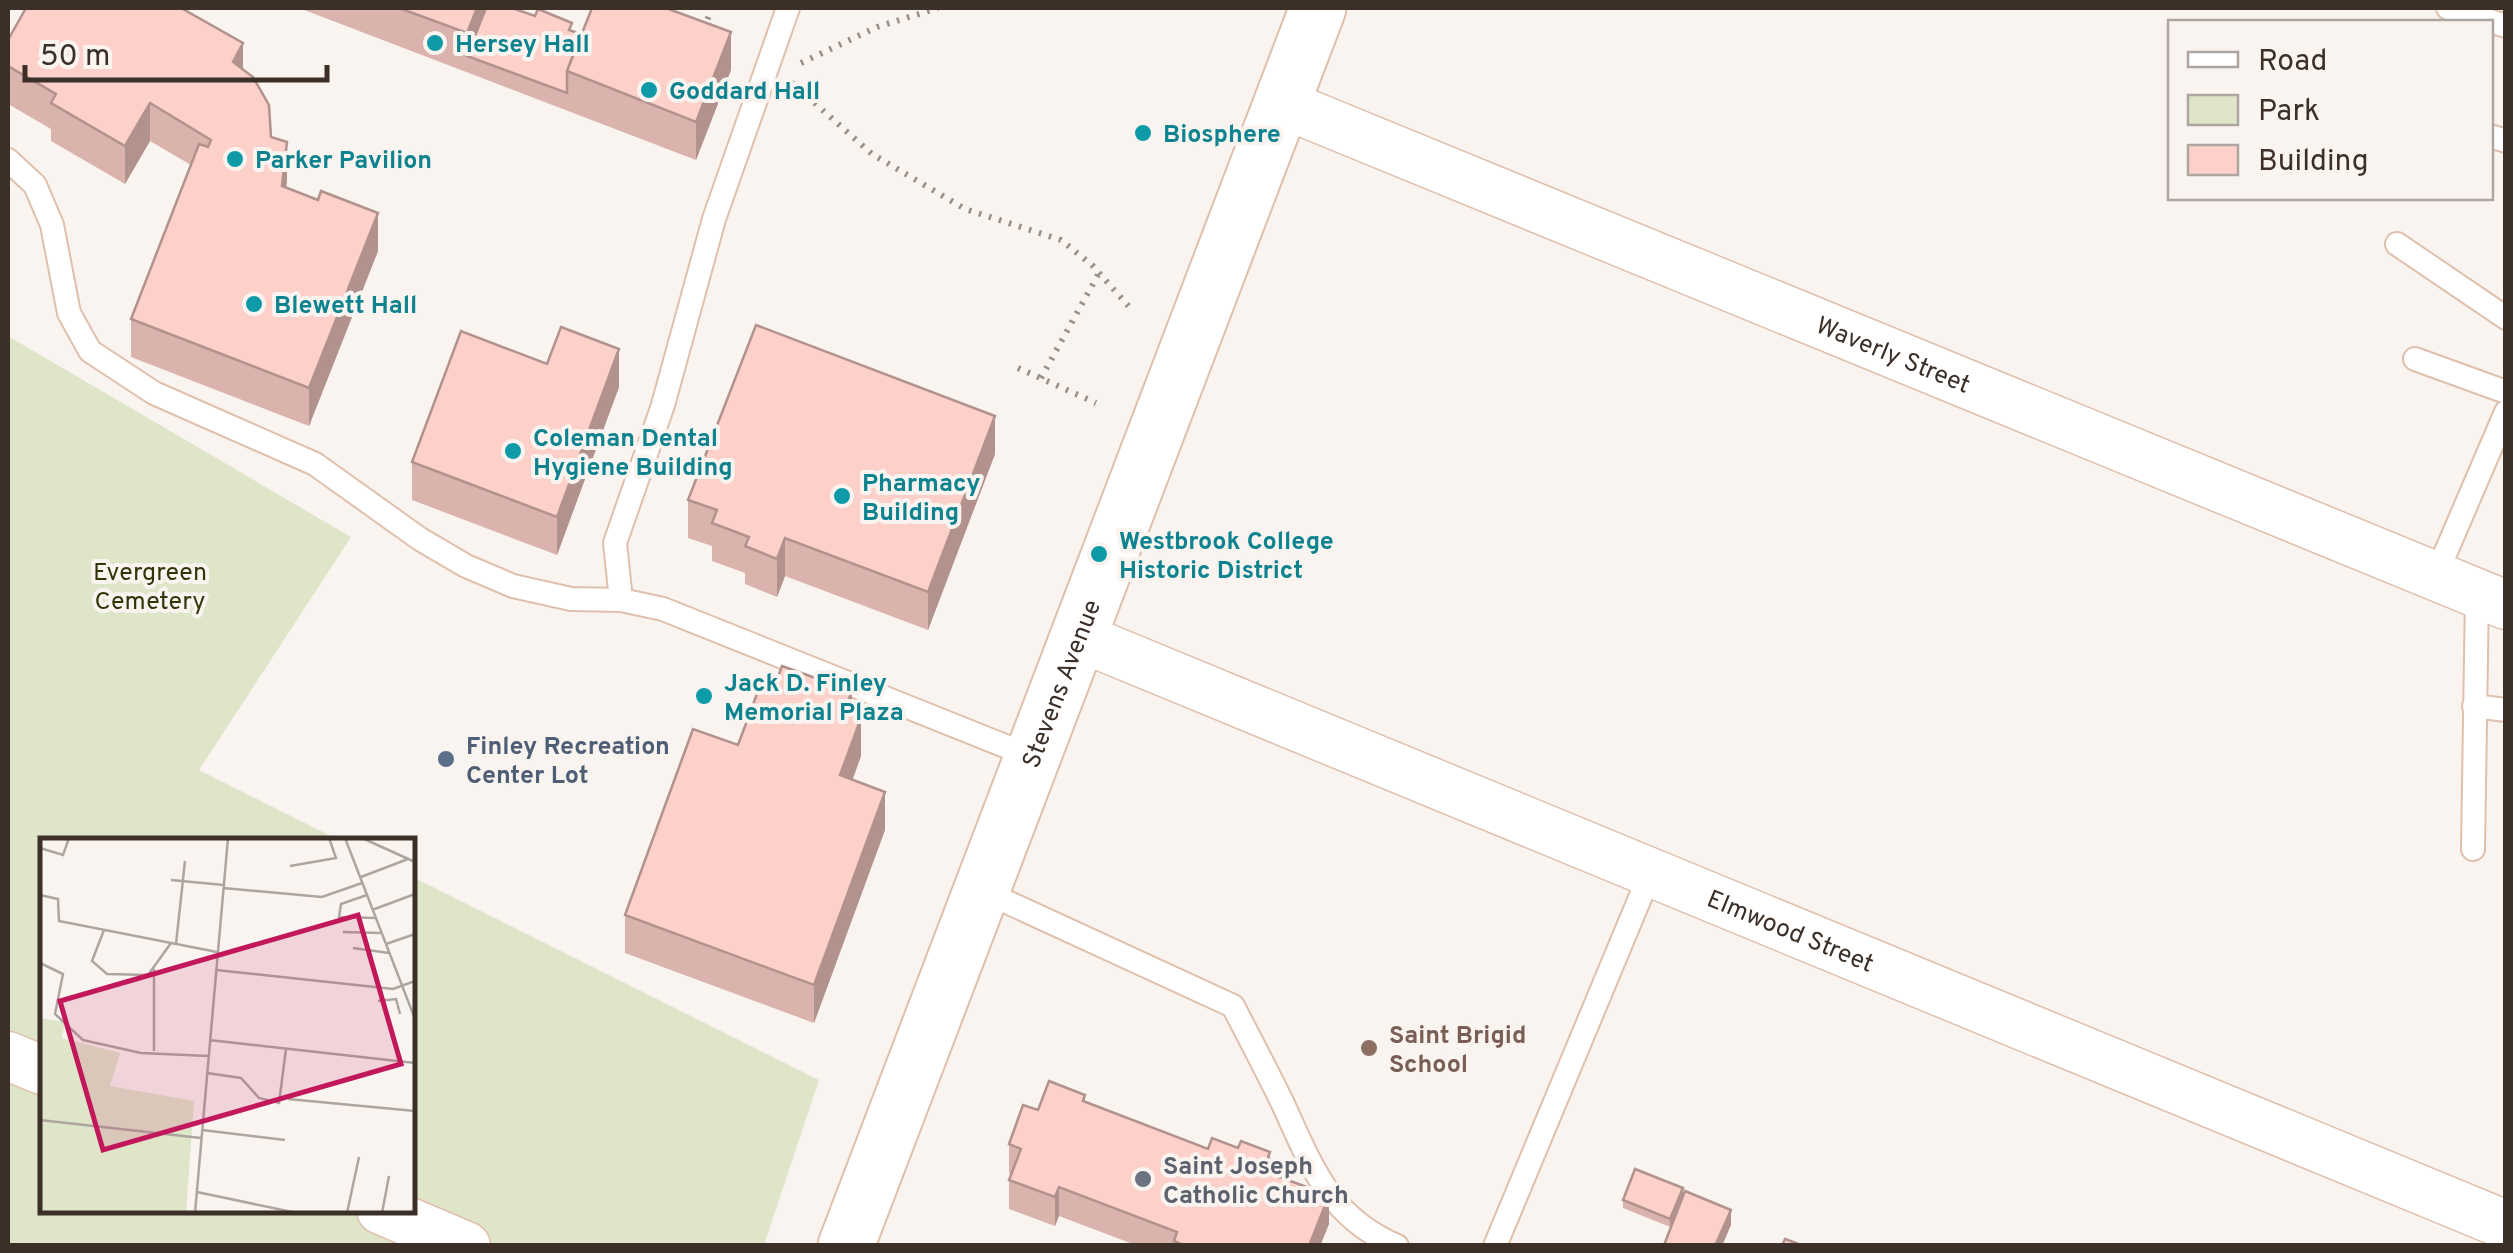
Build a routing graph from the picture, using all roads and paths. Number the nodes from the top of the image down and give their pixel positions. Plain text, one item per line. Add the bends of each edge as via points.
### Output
1 (712, 8) edge
2 (788, 8) edge
3 (938, 8) edge
4 (1318, 8) edge
5 (2448, 8) edge
6 (2498, 8) edge
7 (2492, 20) edge
8 (2506, 24) edge
9 (775, 68) junction
10 (1281, 102) junction
11 (8, 160) edge
12 (2397, 244) dead end
13 (1099, 273) junction
14 (1132, 310) dead end
15 (2506, 318) edge
16 (2415, 359) dead end
17 (1018, 368) dead end
18 (1041, 378) junction
19 (2506, 392) edge
20 (1096, 403) dead end
21 (2506, 412) edge
22 (2473, 591) edge
23 (621, 600) junction
24 (1077, 636) junction
25 (2474, 706) junction
26 (2506, 710) edge
27 (1030, 756) junction
28 (2473, 849) dead end
29 (1650, 874) junction
30 (980, 890) junction
31 (8, 1056) edge
32 (40, 1069) edge
33 (388, 1213) edge
34 (2506, 1226) edge
35 (466, 1246) edge
36 (846, 1246) edge
37 (1397, 1246) edge
38 (1495, 1246) edge

1 - 9 path via 706,23
2 - 9 lane
3 - 9 path
4 - 10 main road, Stevens Avenue
5 - 7 lane
6 - 8 lane
9 - 13 path via 872,154 966,209 1061,240
9 - 23 lane via 714,219 663,405 615,542
10 - 22 street, Waverly Street
10 - 24 main road, Stevens Avenue
11 - 23 lane via 41,198 69,313 90,350 154,394 315,464 420,540 514,586 571,600
12 - 15 lane
13 - 14 path
13 - 18 path
16 - 19 lane
17 - 18 path
18 - 20 path
21 - 22 lane
22 - 25 lane
23 - 27 lane via 663,609
24 - 27 main road, Stevens Avenue
24 - 29 street, Elmwood Street
25 - 26 lane
25 - 28 lane
27 - 30 main road, Stevens Avenue
29 - 34 street, Elmwood Street
29 - 38 lane
30 - 36 main road, Stevens Avenue
30 - 37 lane via 1233,1006 1307,1163 1366,1232
31 - 32 street
33 - 35 street

